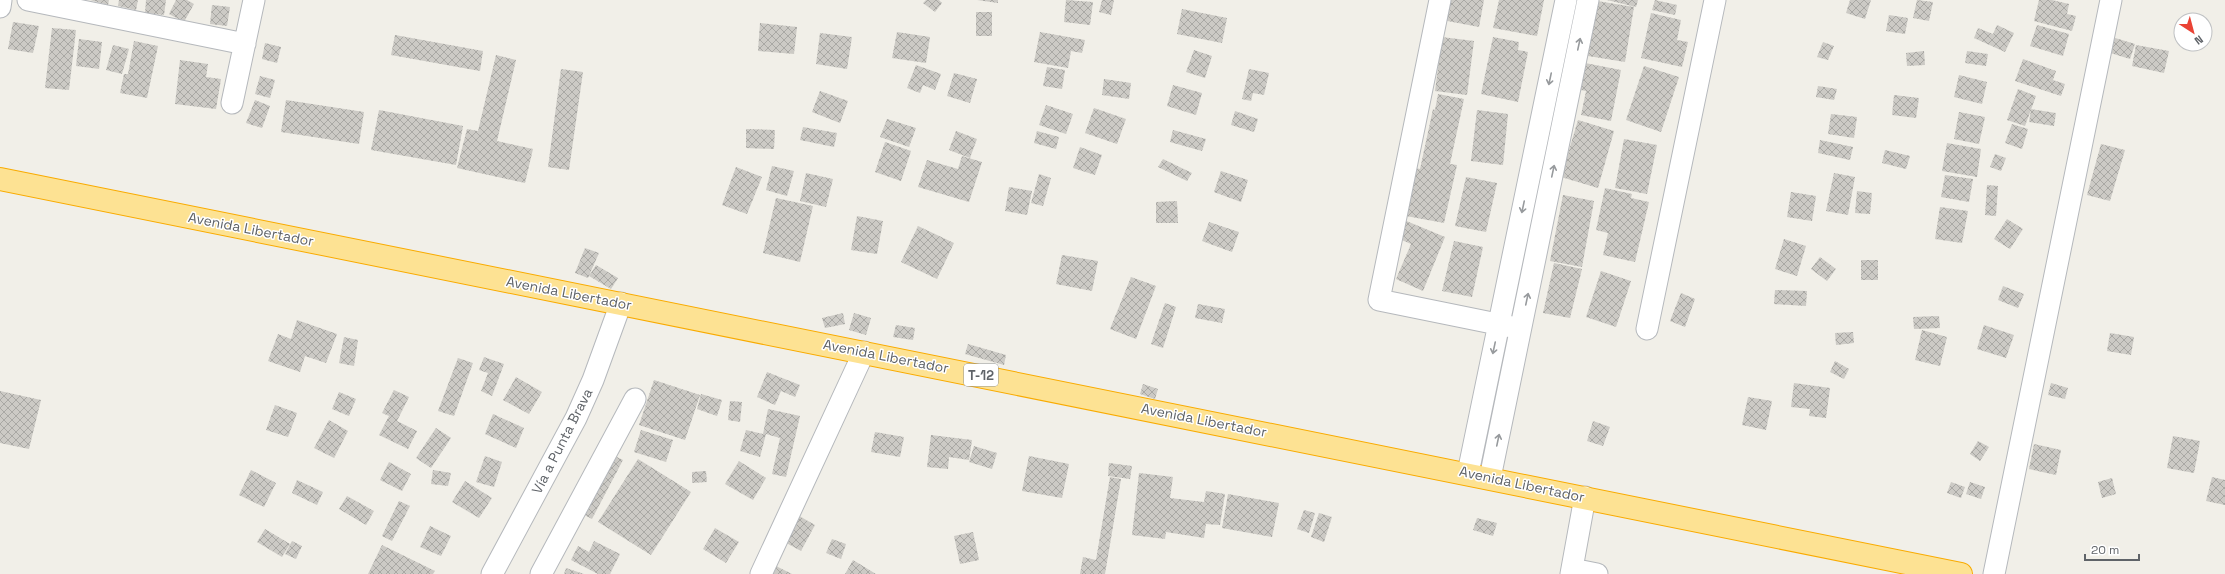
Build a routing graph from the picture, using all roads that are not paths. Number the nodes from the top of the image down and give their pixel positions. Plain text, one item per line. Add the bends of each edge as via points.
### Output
1 (1, 0) edge
2 (28, 0) edge
3 (254, 0) edge
4 (1440, 0) edge
5 (1566, 0) edge
6 (1588, 0) edge
7 (1715, 0) edge
8 (2111, 0) edge
9 (0, 7) edge
10 (245, 44) junction
11 (232, 103) dead end
12 (0, 179) edge
13 (621, 303) junction
14 (1499, 324) junction
15 (1521, 329) junction
16 (1647, 329) dead end
17 (864, 352) junction
18 (635, 399) dead end
19 (1468, 473) junction
20 (1490, 478) junction
21 (1585, 497) junction
22 (1571, 572) edge
23 (492, 574) edge
24 (541, 574) edge
25 (761, 574) edge
26 (1597, 574) edge
27 (1961, 574) edge
28 (1994, 574) edge

1 - 9 street
2 - 10 street
3 - 10 street
4 - 14 street via 1379,300
5 -> 14 street
15 -> 6 street
7 - 16 street
8 - 28 street
10 - 11 street
12 - 13 highway, Avenida Libertador / T-12
13 - 17 highway, Avenida Libertador / T-12
13 - 23 street, Vía a Punta Brava via 576,418
14 - 15 street
14 -> 19 street
20 -> 15 street
17 - 19 highway, Avenida Libertador / T-12
17 - 25 street
18 - 24 street
19 - 20 highway, Avenida Libertador / T-12
20 - 21 highway, Avenida Libertador / T-12
21 - 22 street
21 - 27 highway, Avenida Libertador / T-12
22 - 26 street

